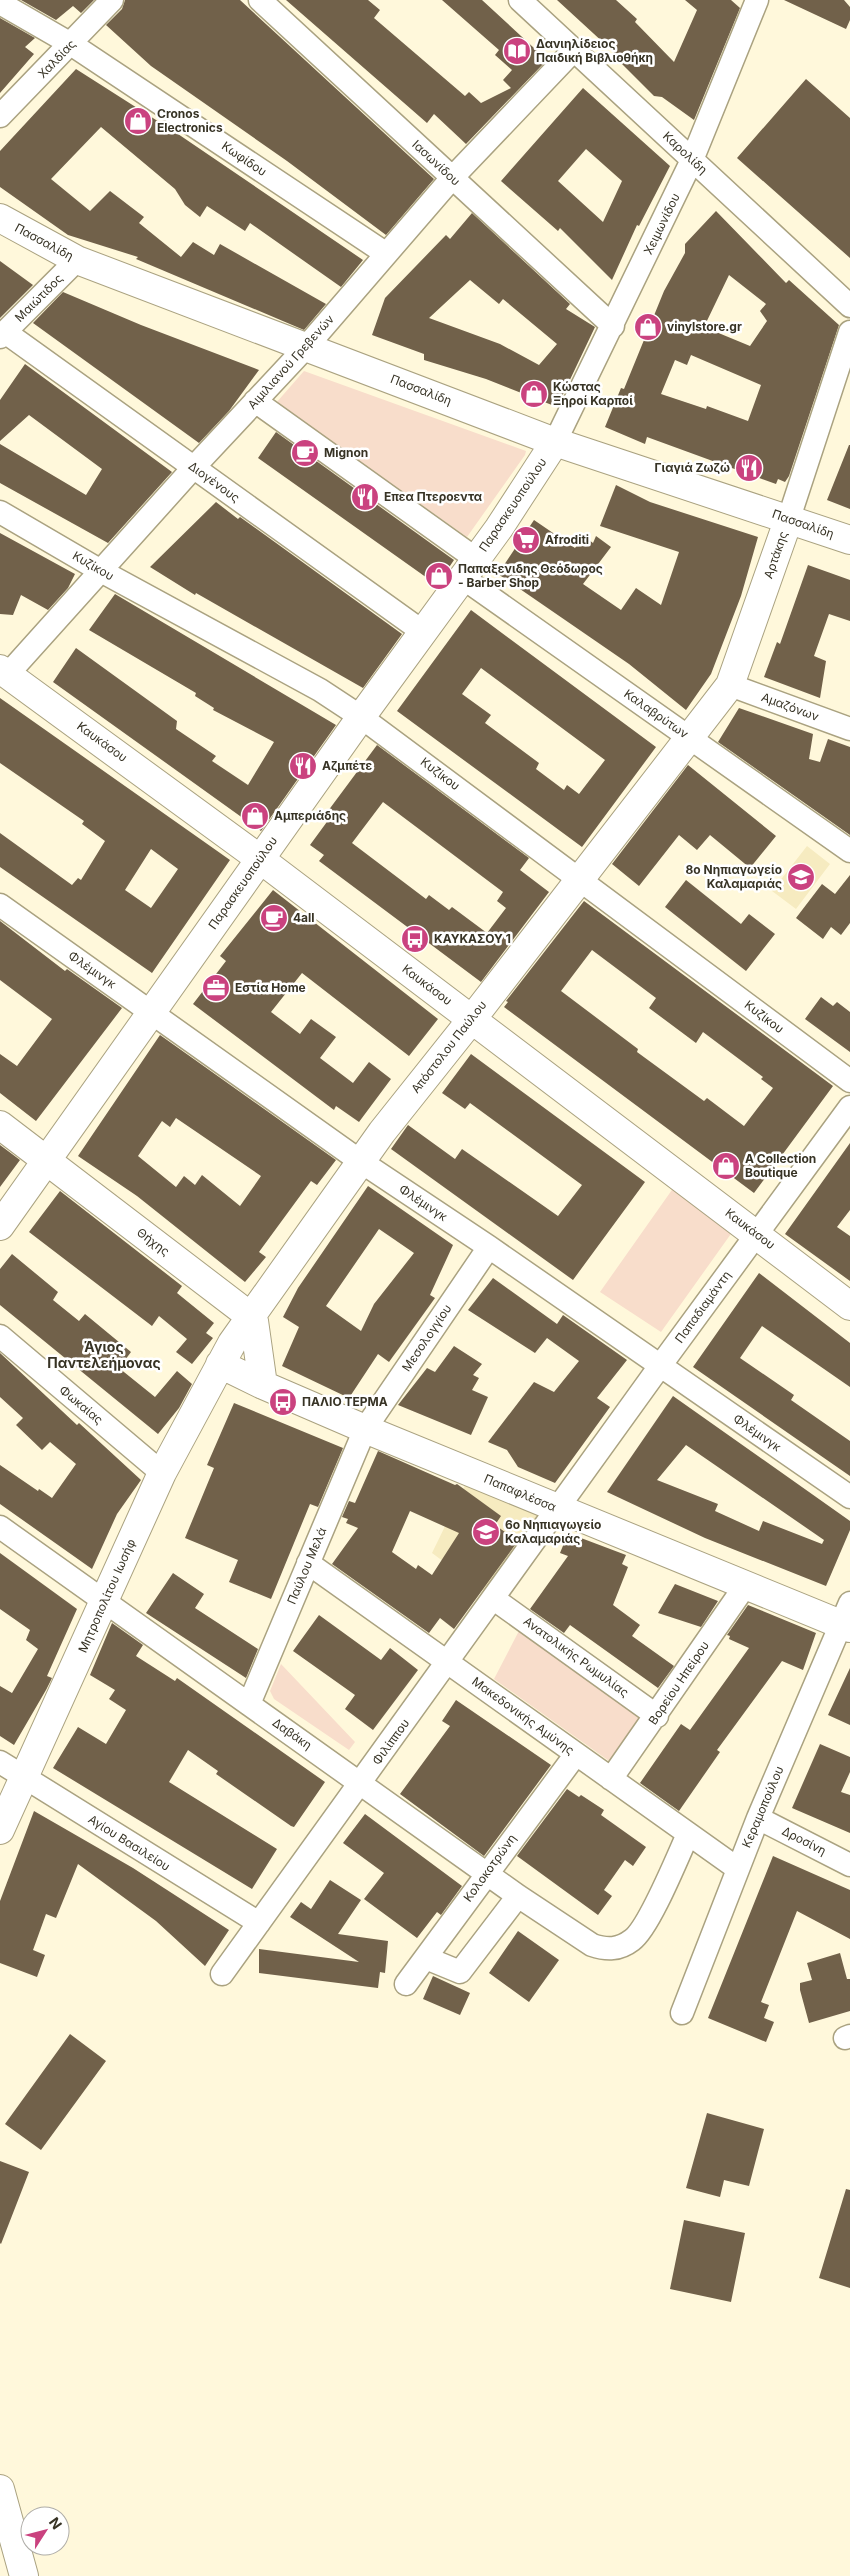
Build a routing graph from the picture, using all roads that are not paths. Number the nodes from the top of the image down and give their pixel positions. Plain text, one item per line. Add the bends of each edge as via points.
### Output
1 (112, 0) edge
2 (260, 0) edge
3 (520, 0) edge
4 (756, 0) edge
5 (0, 3) edge
6 (71, 44) junction
7 (574, 50) junction
8 (0, 116) edge
9 (692, 160) junction
10 (452, 178) junction
11 (0, 218) edge
12 (385, 253) junction
13 (78, 260) junction
14 (850, 306) edge
15 (613, 326) junction
16 (850, 332) edge
17 (2, 335) edge
18 (307, 346) junction
19 (255, 401) junction
20 (555, 442) junction
21 (194, 467) junction
22 (0, 512) edge
23 (789, 518) junction
24 (850, 540) edge
25 (469, 568) junction
26 (102, 571) junction
27 (423, 632) junction
28 (4, 672) edge
29 (730, 685) junction
30 (361, 717) junction
31 (850, 729) edge
32 (689, 738) junction
33 (850, 851) edge
34 (260, 859) junction
35 (578, 879) junction
36 (0, 905) edge
37 (153, 1013) junction
38 (472, 1019) junction
39 (850, 1081) edge
40 (850, 1107) edge
41 (0, 1125) edge
42 (360, 1161) junction
43 (47, 1162) junction
44 (0, 1226) edge
45 (756, 1233) junction
46 (489, 1247) junction
47 (850, 1306) edge
48 (250, 1316) junction
49 (0, 1336) edge
50 (220, 1364) junction
51 (660, 1366) junction
52 (263, 1385) junction
53 (365, 1429) junction
54 (162, 1473) junction
55 (850, 1497) edge
56 (559, 1509) junction
57 (2, 1532) edge
58 (308, 1563) junction
59 (745, 1586) junction
60 (494, 1599) junction
61 (105, 1602) junction
62 (847, 1618) edge
63 (448, 1663) junction
64 (248, 1704) junction
65 (657, 1716) junction
66 (576, 1754) junction
67 (0, 1762) edge
68 (24, 1778) junction
69 (611, 1779) junction
70 (361, 1784) junction
71 (758, 1818) junction
72 (0, 1830) edge
73 (688, 1834) junction
74 (850, 1865) edge
75 (738, 1869) junction
76 (486, 1872) junction
77 (518, 1896) junction
78 (259, 1923) junction
79 (426, 1958) junction
80 (222, 1974) dead end
81 (406, 1984) dead end
82 (682, 2013) dead end
83 (0, 2489) edge
84 (24, 2576) edge

1 - 6 street, Χαλδίας
2 - 10 street, Ιασωνίδου
3 - 7 street, Καρολίδη
4 - 9 street, Χειμωνίδου
5 - 6 street, Κωφίδου
6 - 8 street, Χαλδίας
6 - 12 street, Κωφίδου
7 - 9 street, Καρολίδη
7 - 10 street, Αιμιλιανού Γρεβενών
9 - 14 street, Καρολίδη
9 - 15 street, Χειμωνίδου
10 - 12 street, Αιμιλιανού Γρεβενών
10 - 15 street, Ιασωνίδου
11 - 13 main road, Πασσαλίδη
12 - 18 street, Αιμιλιανού Γρεβενών
13 - 17 street, Μαιώτιδος
13 - 18 main road, Πασσαλίδη
15 - 20 street, Χειμωνίδου
16 - 23 street, Αρτάκης
17 - 21 street, Διογένους
18 - 19 street, Αιμιλιανού Γρεβενών
18 - 20 main road, Πασσαλίδη
19 - 21 street, Αιμιλιανού Γρεβενών
19 - 25 street
20 - 23 main road, Πασσαλίδη
20 - 25 main road, Παρασκευοπούλου
21 - 26 street, Αιμιλιανού Γρεβενών
21 - 27 street, Διογένους
22 - 26 street, Κυζίκου
23 - 24 main road, Πασσαλίδη
23 - 29 main road, Αρτάκης
25 - 27 main road, Παρασκευοπούλου
25 - 32 street, Καλαβρύτων
26 - 28 street, Αιμιλιανού Γρεβενών
26 - 30 street, Κυζίκου via 320,690
27 - 30 main road, Παρασκευοπούλου
28 - 34 main road, Καυκάσου
29 - 31 street, Αμαζόνων
29 - 32 main road, Αρτάκης
30 - 34 main road, Παρασκευοπούλου
30 - 35 street, Κυζίκου
32 - 33 street, Καλαβρύτων
32 - 35 main road, Απόστολου Παύλου
34 - 37 main road, Παρασκευοπούλου
34 - 38 main road, Καυκάσου
35 - 38 main road, Απόστολου Παύλου
35 - 39 street, Κυζίκου
36 - 37 street, Φλέμινγκ
37 - 42 street, Φλέμινγκ
37 - 43 main road, Παρασκευοπούλου
38 - 42 main road, Απόστολου Παύλου
38 - 45 main road, Καυκάσου
40 - 45 street, Παπαδιαμάντη
41 - 43 main road, Θήχης
42 - 46 street, Φλέμινγκ
42 - 48 main road, Απόστολου Παύλου
43 - 44 main road, Παρασκευοπούλου
43 - 48 main road, Θήχης
45 - 47 main road, Καυκάσου
45 - 51 street, Παπαδιαμάντη
46 - 51 street, Φλέμινγκ
46 - 53 street, Μεσολογγίου
48 - 50 main road, Απόστολου Παύλου
48 - 52 main road via 254,1321
49 - 54 street, Φωκαίας
50 - 52 main road, Παπαφλέσσα
50 - 54 main road, Μητροπολίτου Ιωσήφ
51 - 55 street, Φλέμινγκ
51 - 56 street, Παπαδιαμάντη
52 - 53 main road, Παπαφλέσσα
53 - 56 main road, Παπαφλέσσα
53 - 58 street, Παύλου Μελά
54 - 61 main road, Μητροπολίτου Ιωσήφ
56 - 59 main road, Παπαφλέσσα
56 - 60 street, Φιλίππου
57 - 61 street, Δαβάκη
58 - 63 street, Μακεδονικής Αμύνης
58 - 64 street, Παύλου Μελά
59 - 62 main road, Παπαφλέσσα
59 - 65 street, Βορείου Ηπείρου
60 - 63 street, Φιλίππου
60 - 65 street, Ανατολικής Ρωμυλίας
61 - 64 street, Δαβάκη
61 - 68 main road, Μητροπολίτου Ιωσήφ
62 - 71 street, Κεραμοπούλου
63 - 66 street, Μακεδονικής Αμύνης
63 - 70 street, Φιλίππου
64 - 70 street, Δαβάκη
65 - 69 street, Βορείου Ηπείρου
66 - 69 street, Μακεδονικής Αμύνης
66 - 76 street, Κολοκοτρώνη
67 - 68 street, Αγίου Βασιλείου
68 - 72 main road, Μητροπολίτου Ιωσήφ
68 - 78 street, Αγίου Βασιλείου
69 - 73 street, Μακεδονικής Αμύνης
70 - 76 street, Δαβάκη
70 - 78 street, Φιλίππου
71 - 74 street, Δροσίνη
71 - 75 street, Κεραμοπούλου
73 - 75 street, Μακεδονικής Αμύνης
73 - 77 street, Δαβάκη via 637,1936 627,1944 611,1949 584,1941
75 - 82 street, Κεραμοπούλου
76 - 77 street, Δαβάκη
76 - 79 street, Κολοκοτρώνη
77 - 79 street via 460,1972
78 - 80 street, Φιλίππου
79 - 81 street, Κολοκοτρώνη
83 - 84 main road

